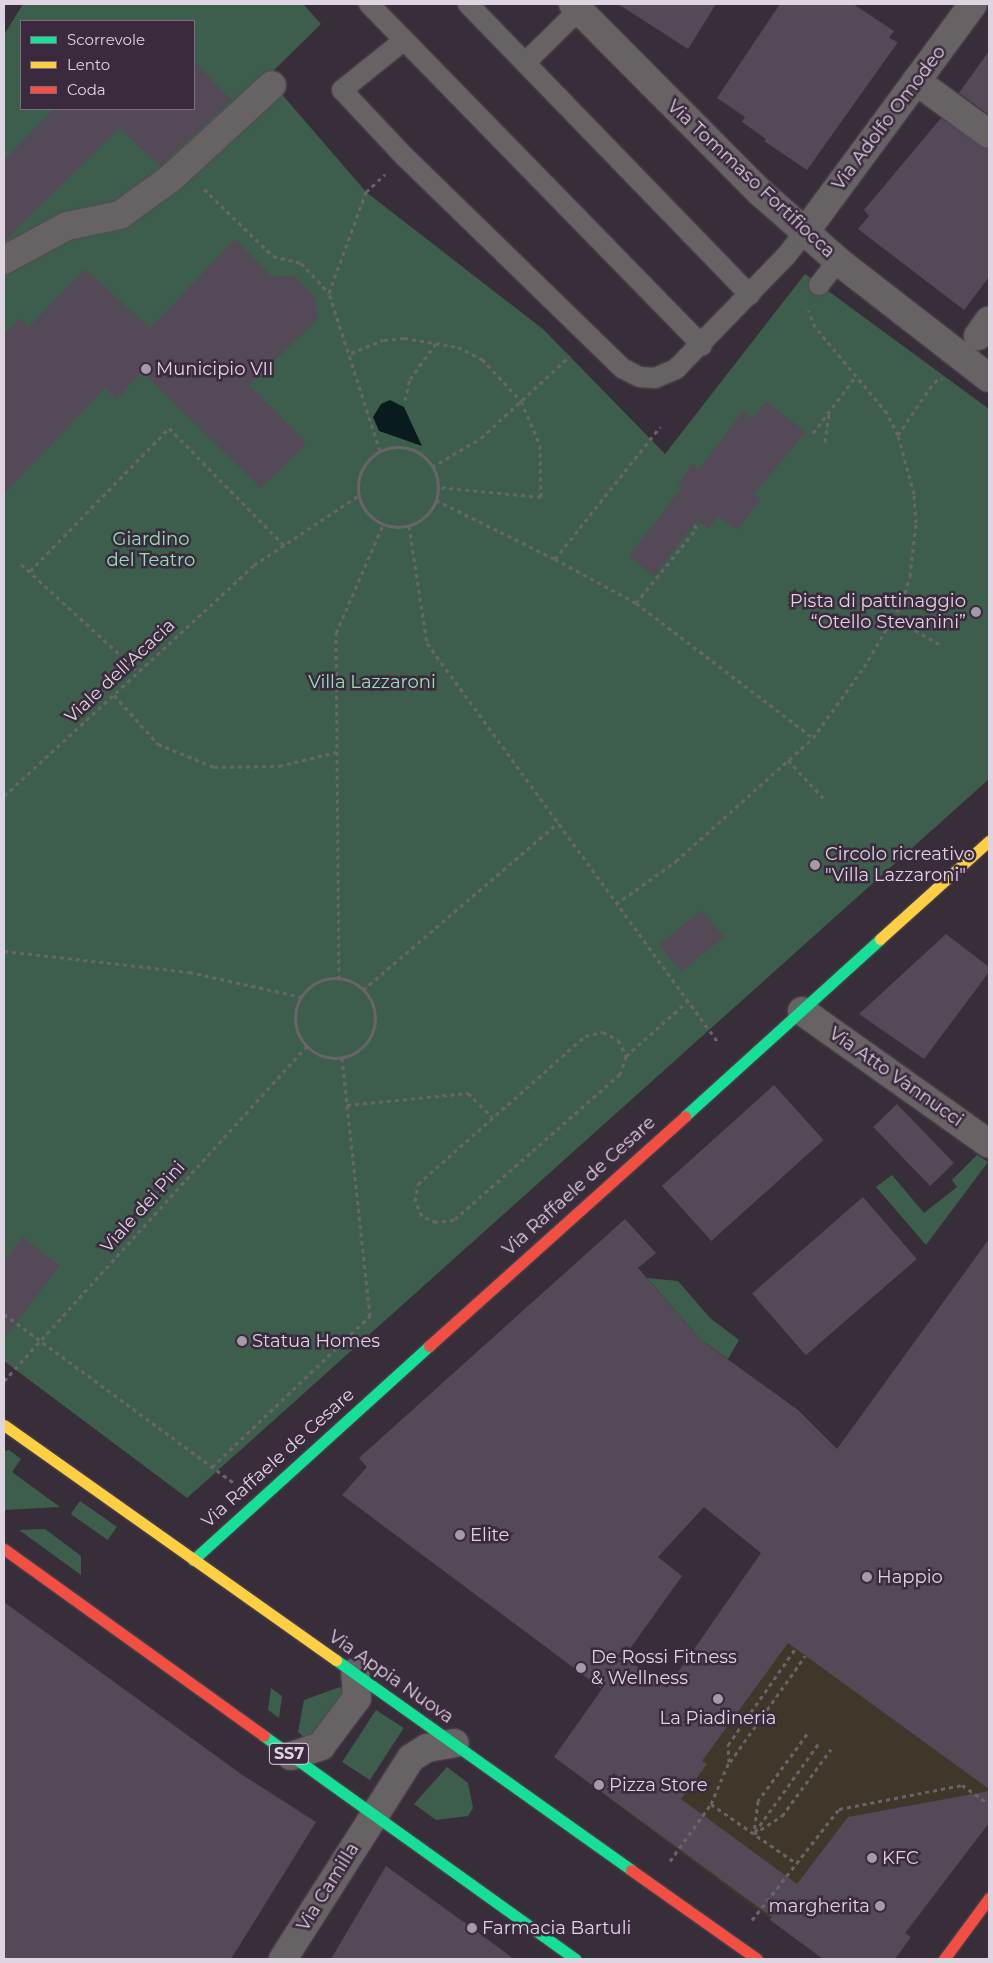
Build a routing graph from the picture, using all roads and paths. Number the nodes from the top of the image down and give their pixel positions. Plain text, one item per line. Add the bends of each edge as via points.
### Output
1 (369, 4) edge
2 (468, 4) edge
3 (973, 4) edge
4 (576, 7) edge
5 (403, 42) junction
6 (525, 63) junction
7 (916, 82) junction
8 (272, 85) dead end
9 (989, 134) edge
10 (404, 156) junction
11 (182, 167) junction
12 (805, 232) junction
13 (4, 260) edge
14 (838, 261) junction
15 (819, 285) dead end
16 (330, 293) junction
17 (750, 295) junction
18 (806, 306) dead end
19 (437, 342) junction
20 (702, 345) junction
21 (351, 353) junction
22 (570, 356) dead end
23 (856, 376) junction
24 (989, 378) edge
25 (934, 382) dead end
26 (405, 400) dead end
27 (521, 401) junction
28 (829, 411) junction
29 (660, 427) dead end
30 (813, 433) dead end
31 (898, 435) junction
32 (825, 442) dead end
33 (380, 451) junction
34 (432, 467) junction
35 (438, 487) junction
36 (358, 496) junction
37 (436, 500) junction
38 (383, 525) junction
39 (694, 525) dead end
40 (409, 526) junction
41 (284, 546) junction
42 (556, 559) junction
43 (21, 564) dead end
44 (30, 571) junction
45 (636, 603) junction
46 (894, 618) junction
47 (939, 644) dead end
48 (139, 672) junction
49 (114, 695) junction
50 (813, 738) junction
51 (336, 752) junction
52 (788, 760) junction
53 (4, 796) edge
54 (826, 801) dead end
55 (558, 823) junction
56 (989, 841) edge
57 (616, 904) junction
58 (4, 951) edge
59 (339, 979) junction
60 (363, 990) junction
61 (302, 997) junction
62 (689, 1000) junction
63 (802, 1011) junction
64 (307, 1046) junction
65 (626, 1056) junction
66 (342, 1058) junction
67 (737, 1068) junction
68 (348, 1105) junction
69 (492, 1117) junction
70 (989, 1144) edge
71 (4, 1314) edge
72 (41, 1340) junction
73 (4, 1381) edge
74 (4, 1425) edge
75 (212, 1467) junction
76 (254, 1502) junction
77 (4, 1549) edge
78 (193, 1560) junction
79 (795, 1649) dead end
80 (806, 1656) dead end
81 (355, 1672) junction
82 (807, 1734) dead end
83 (455, 1743) junction
84 (818, 1743) dead end
85 (831, 1749) dead end
86 (291, 1756) junction
87 (729, 1762) junction
88 (985, 1801) dead end
89 (711, 1804) junction
90 (373, 1814) junction
91 (754, 1834) junction
92 (670, 1862) dead end
93 (796, 1864) junction
94 (989, 1898) edge
95 (752, 1921) dead end
96 (283, 1959) edge
97 (574, 1959) edge
98 (757, 1959) edge
99 (944, 1959) edge

1 - 5 lane
2 - 6 lane
3 - 7 street, Via Adolfo Omodeo
4 - 6 lane
4 - 12 street, Via Tommaso Fortifiocca via 754,187
5 - 10 lane via 342,90
5 - 20 lane
6 - 17 lane
7 - 9 street
7 - 12 street, Via Adolfo Omodeo
8 - 11 street
10 - 16 path via 366,192
10 - 20 lane via 622,368 640,377 656,378 676,369
11 - 13 street via 120,215 67,226
11 - 16 path via 273,256 301,263
12 - 14 street, Via Tommaso Fortifiocca
12 - 17 lane
14 - 15 lane
14 - 24 street, Via Tommaso Fortifiocca
16 - 21 path
17 - 20 lane
18 - 23 path via 814,328
19 - 21 path via 384,340
19 - 26 path via 410,379
19 - 27 path via 482,359
21 - 33 path
22 - 27 path
23 - 28 path
23 - 31 path via 887,413
25 - 31 path
27 - 34 path via 481,438
27 - 35 path via 540,445 541,497
28 - 30 path
28 - 32 path
29 - 42 path
31 - 46 path via 914,494 916,523 910,576
33 - 34 path via 406,448 419,453
33 - 36 path via 361,471
34 - 35 path
35 - 37 path
36 - 38 path via 363,509
36 - 41 path, Viale dell'Acacia
37 - 40 path via 425,516
37 - 42 path
38 - 40 path
38 - 51 path via 336,633
39 - 45 path via 697,528
40 - 55 path via 427,643
41 - 44 path via 169,428
41 - 48 path, Viale dell'Acacia via 254,565
42 - 45 path
43 - 44 path
44 - 48 path
45 - 50 path
46 - 47 path
46 - 50 path
48 - 49 path, Viale dell'Acacia
49 - 51 path via 158,744 214,767 279,766
49 - 53 path, Viale dell'Acacia
50 - 52 path
51 - 59 path
52 - 54 path
52 - 57 path via 676,861
55 - 57 path
55 - 60 path
56 - 63 main road, Via Raffaele de Cesare
57 - 62 path
58 - 61 path via 189,972
59 - 60 path
59 - 61 path via 317,983
60 - 66 path via 375,1012 373,1030 364,1046
61 - 64 path via 295,1022
62 - 65 path
62 - 67 path
63 - 67 main road, Via Raffaele de Cesare
63 - 70 street, Via Atto Vannucci
64 - 66 path via 323,1056
64 - 72 path, Viale dei Pini
65 - 69 path via 618,1040 603,1032 584,1036
65 - 69 path via 620,1074 454,1220 436,1222 422,1216 415,1201 418,1184
66 - 68 path
67 - 76 main road, Via Raffaele de Cesare
68 - 69 path via 468,1093
68 - 75 path via 370,1316
71 - 72 path
72 - 73 path, Viale dei Pini
72 - 75 path
74 - 78 main road, Via Appia Nuova
75 - 76 path
76 - 78 main road, Via Raffaele de Cesare
77 - 86 main road, SS7
78 - 81 main road, Via Appia Nuova
79 - 87 path via 728,1745
80 - 87 path
81 - 83 main road, Via Appia Nuova
81 - 86 street via 357,1698 321,1746
82 - 91 path via 758,1801
83 - 90 street, Via Camilla via 427,1748 411,1758
83 - 98 main road, Via Appia Nuova
84 - 91 path
85 - 91 path via 782,1816
86 - 90 main road, SS7
87 - 89 path
88 - 93 path via 962,1785 839,1809
89 - 91 path
89 - 92 path
90 - 96 street, Via Camilla
90 - 97 main road, SS7
91 - 93 path
93 - 95 path
94 - 99 main road

